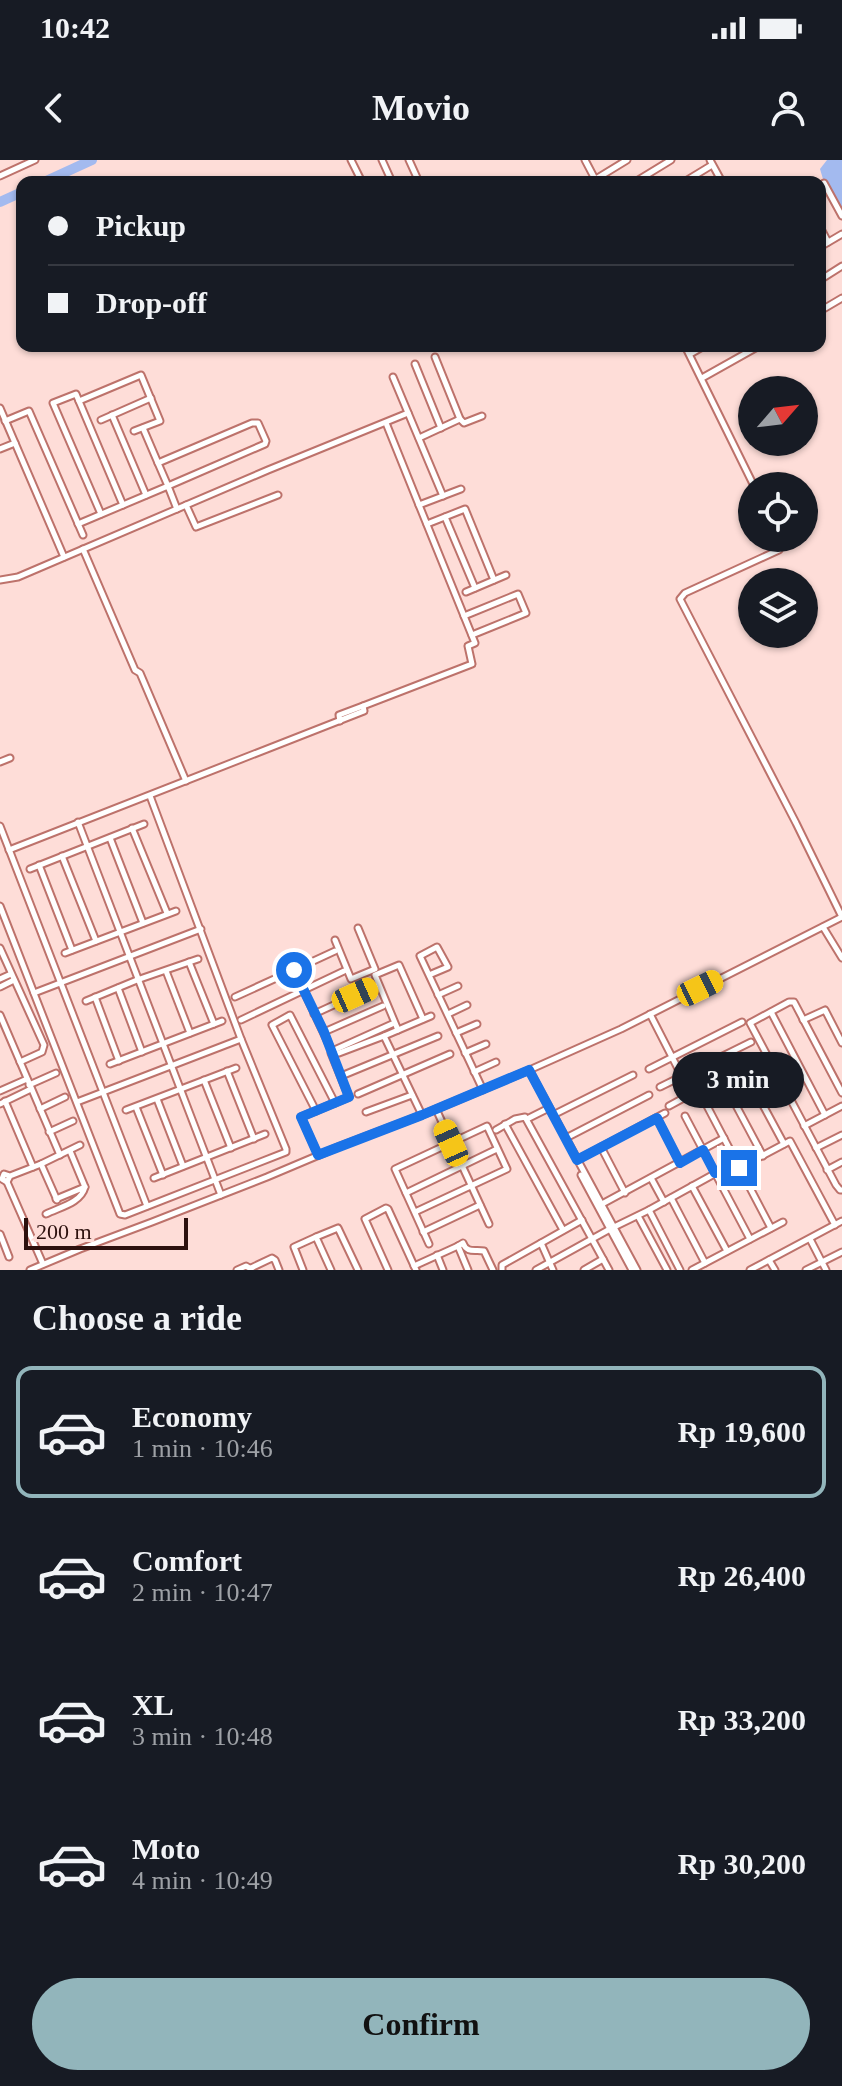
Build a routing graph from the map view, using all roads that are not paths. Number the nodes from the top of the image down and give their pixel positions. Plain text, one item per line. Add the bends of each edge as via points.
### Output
1 (35, 160) edge
2 (627, 160) edge
3 (671, 160) edge
4 (711, 162) edge
5 (0, 175) edge
6 (601, 176) edge
7 (645, 176) edge
8 (692, 176) edge
9 (826, 187) edge
10 (842, 216) edge
11 (842, 234) edge
12 (826, 238) edge
13 (828, 242) joint
14 (694, 352) edge
15 (748, 352) edge
16 (690, 354) joint
17 (435, 357) dead end
18 (415, 364) dead end
19 (393, 377) dead end
20 (702, 378) junction
21 (151, 398) junction
22 (79, 401) junction
23 (0, 408) edge
24 (408, 413) junction
25 (112, 415) junction
26 (482, 416) dead end
27 (460, 419) junction
28 (101, 420) dead end
29 (5, 421) junction
30 (386, 423) junction
31 (143, 428) junction
32 (441, 428) junction
33 (134, 431) dead end
34 (419, 438) junction
35 (15, 443) junction
36 (0, 449) edge
37 (158, 463) junction
38 (747, 472) edge
39 (168, 486) junction
40 (461, 489) dead end
41 (146, 495) junction
42 (278, 495) dead end
43 (443, 496) junction
44 (123, 505) junction
45 (186, 505) junction
46 (419, 505) junction
47 (177, 509) junction
48 (101, 514) junction
49 (445, 517) junction
50 (78, 524) junction
51 (427, 524) junction
52 (83, 535) dead end
53 (83, 549) junction
54 (775, 552) edge
55 (64, 557) junction
56 (506, 575) dead end
57 (0, 580) edge
58 (494, 580) junction
59 (475, 588) junction
60 (466, 592) dead end
61 (464, 616) junction
62 (472, 635) junction
63 (10, 758) dead end
64 (1, 760) edge
65 (186, 781) junction
66 (150, 796) junction
67 (78, 822) junction
68 (144, 824) dead end
69 (0, 826) edge
70 (132, 828) junction
71 (110, 838) junction
72 (87, 846) junction
73 (9, 850) junction
74 (62, 856) junction
75 (39, 865) junction
76 (30, 869) dead end
77 (0, 906) edge
78 (176, 911) dead end
79 (167, 913) junction
80 (842, 917) edge
81 (143, 923) junction
82 (823, 927) junction
83 (358, 928) dead end
84 (201, 929) junction
85 (121, 932) junction
86 (335, 940) dead end
87 (96, 941) junction
88 (0, 948) edge
89 (73, 950) junction
90 (335, 951) dead end
91 (65, 953) dead end
92 (129, 956) junction
93 (842, 958) edge
94 (198, 959) dead end
95 (189, 962) junction
96 (294, 970) junction
97 (166, 971) junction
98 (344, 971) dead end
99 (375, 972) junction
100 (429, 975) junction
101 (13, 977) junction
102 (0, 979) edge
103 (137, 980) junction
104 (60, 983) junction
105 (375, 986) dead end
106 (458, 986) dead end
107 (0, 987) edge
108 (118, 988) junction
109 (303, 990) junction
110 (34, 993) junction
111 (438, 995) junction
112 (95, 997) junction
113 (235, 997) dead end
114 (86, 1001) dead end
115 (467, 1005) dead end
116 (383, 1006) dead end
117 (771, 1012) junction
118 (314, 1014) junction
119 (448, 1014) junction
120 (650, 1014) junction
121 (0, 1015) edge
122 (431, 1016) dead end
123 (423, 1019) junction
124 (241, 1020) dead end
125 (803, 1020) junction
126 (222, 1021) dead end
127 (742, 1022) dead end
128 (214, 1024) junction
129 (392, 1024) dead end
130 (477, 1024) dead end
131 (398, 1030) junction
132 (324, 1032) junction
133 (190, 1033) junction
134 (456, 1033) junction
135 (384, 1036) junction
136 (438, 1036) dead end
137 (241, 1039) junction
138 (751, 1042) dead end
139 (163, 1043) junction
140 (842, 1043) edge
141 (486, 1044) dead end
142 (142, 1052) junction
143 (335, 1052) junction
144 (465, 1053) junction
145 (450, 1054) dead end
146 (393, 1055) junction
147 (672, 1058) junction
148 (762, 1060) dead end
149 (119, 1061) junction
150 (20, 1062) junction
151 (496, 1062) dead end
152 (110, 1064) dead end
153 (172, 1066) junction
154 (236, 1068) dead end
155 (649, 1069) dead end
156 (227, 1071) junction
157 (528, 1071) junction
158 (474, 1072) junction
159 (56, 1073) dead end
160 (346, 1074) dead end
161 (403, 1075) junction
162 (633, 1075) dead end
163 (682, 1076) junction
164 (204, 1080) junction
165 (750, 1081) dead end
166 (29, 1084) junction
167 (660, 1087) dead end
168 (537, 1088) junction
169 (181, 1089) junction
170 (1, 1090) edge
171 (483, 1090) junction
172 (104, 1093) junction
173 (842, 1093) edge
174 (358, 1094) dead end
175 (691, 1094) junction
176 (412, 1095) junction
177 (649, 1095) dead end
178 (731, 1096) dead end
179 (65, 1097) dead end
180 (157, 1099) junction
181 (77, 1102) junction
182 (3, 1103) edge
183 (335, 1103) junction
184 (706, 1104) dead end
185 (669, 1106) dead end
186 (842, 1106) edge
187 (136, 1107) junction
188 (40, 1109) junction
189 (436, 1109) junction
190 (547, 1109) junction
191 (126, 1110) dead end
192 (316, 1111) junction
193 (366, 1112) dead end
194 (665, 1113) dead end
195 (422, 1115) junction
196 (553, 1115) junction
197 (825, 1115) junction
198 (685, 1116) dead end
199 (657, 1118) junction
200 (527, 1119) junction
201 (73, 1121) dead end
202 (505, 1124) junction
203 (804, 1126) junction
204 (496, 1130) dead end
205 (49, 1132) junction
206 (265, 1134) dead end
207 (842, 1135) edge
208 (566, 1138) junction
209 (724, 1138) junction
210 (254, 1139) junction
211 (451, 1143) junction
212 (784, 1144) junction
213 (80, 1145) dead end
214 (601, 1147) junction
215 (231, 1148) junction
216 (816, 1148) junction
217 (497, 1149) junction
218 (70, 1150) junction
219 (703, 1150) junction
220 (60, 1155) junction
221 (318, 1155) junction
222 (763, 1156) junction
223 (206, 1157) junction
224 (577, 1160) junction
225 (842, 1162) edge
226 (680, 1163) junction
227 (0, 1164) edge
228 (41, 1164) junction
229 (737, 1165) junction
230 (183, 1166) junction
231 (462, 1166) junction
232 (33, 1167) junction
233 (827, 1170) junction
234 (715, 1173) junction
235 (163, 1175) junction
236 (5, 1178) edge
237 (154, 1178) dead end
238 (651, 1178) junction
239 (215, 1180) junction
240 (471, 1186) junction
241 (692, 1186) junction
242 (85, 1187) junction
243 (842, 1190) edge
244 (406, 1193) junction
245 (625, 1193) junction
246 (221, 1195) junction
247 (671, 1198) junction
248 (56, 1199) junction
249 (664, 1202) junction
250 (602, 1204) junction
251 (480, 1205) junction
252 (147, 1206) junction
253 (59, 1208) junction
254 (649, 1210) junction
255 (415, 1212) junction
256 (46, 1214) dead end
257 (638, 1216) junction
258 (582, 1220) junction
259 (842, 1221) edge
260 (783, 1222) dead end
261 (489, 1224) dead end
262 (835, 1225) junction
263 (611, 1228) junction
264 (771, 1228) junction
265 (563, 1230) junction
266 (423, 1232) junction
267 (0, 1234) edge
268 (316, 1237) junction
269 (592, 1238) junction
270 (750, 1239) junction
271 (810, 1239) junction
272 (541, 1243) junction
273 (429, 1244) dead end
274 (458, 1246) junction
275 (727, 1251) junction
276 (842, 1252) edge
277 (437, 1255) junction
278 (9, 1257) dead end
279 (603, 1259) junction
280 (769, 1260) junction
281 (550, 1262) junction
282 (705, 1263) junction
283 (822, 1263) junction
284 (43, 1264) junction
285 (415, 1268) edge
286 (251, 1269) edge
287 (30, 1270) edge
288 (237, 1270) edge
289 (279, 1270) edge
290 (303, 1270) edge
291 (331, 1270) edge
292 (358, 1270) edge
293 (388, 1270) edge
294 (443, 1270) edge
295 (468, 1270) edge
296 (493, 1270) edge
297 (502, 1270) edge
298 (536, 1270) edge
299 (553, 1270) edge
300 (585, 1270) edge
301 (609, 1270) edge
302 (634, 1270) edge
303 (667, 1270) edge
304 (680, 1270) edge
305 (692, 1270) edge
306 (750, 1270) edge
307 (775, 1270) edge
308 (806, 1270) edge
309 (826, 1270) edge

1 - 5 street
2 - 6 street
3 - 7 street
4 - 8 street
9 - 10 street
11 - 13 street
12 - 13 street
14 - 16 street
15 - 20 street
16 - 20 street
17 - 27 street
18 - 32 street
19 - 24 street
20 - 38 street
21 - 22 street via 141,375
21 - 25 street
21 - 31 street via 160,421
22 - 44 street
22 - 48 street via 76,394 53,403
23 - 29 street
24 - 30 street
24 - 34 street
25 - 28 street
25 - 41 street
26 - 27 street via 464,423
27 - 32 street
29 - 35 street
29 - 50 street via 29,411
30 - 45 street
30 - 46 street
31 - 33 street
31 - 37 street
32 - 34 street
34 - 43 street
35 - 36 street
35 - 55 street
37 - 39 street
37 - 39 street via 256,422 266,439 265,444
39 - 41 street
39 - 47 street
40 - 43 street
41 - 44 street
42 - 45 street via 196,527
43 - 46 street
44 - 48 street
45 - 47 street
46 - 51 street
47 - 53 street
48 - 50 street
49 - 51 street
49 - 58 street via 465,509
49 - 59 street
50 - 52 street
51 - 61 street
53 - 55 street
53 - 65 street
54 - 80 street via 685,593 681,606
55 - 57 street
56 - 58 street
58 - 59 street
59 - 60 street
61 - 62 street
61 - 62 street via 518,594 526,613
62 - 65 street via 472,664
63 - 64 street
65 - 66 street
66 - 67 street
66 - 84 street
67 - 72 street
67 - 73 street
68 - 70 street
69 - 73 street
70 - 71 street
70 - 79 street
71 - 72 street
71 - 81 street
72 - 74 street
72 - 85 street
73 - 104 street
74 - 75 street
74 - 87 street
75 - 76 street
75 - 89 street
77 - 110 street
78 - 79 street
79 - 81 street
80 - 82 street
81 - 85 street
82 - 93 street
82 - 120 street
83 - 99 street
84 - 92 street
84 - 137 street
85 - 87 street
85 - 92 street
86 - 99 street via 351,979
87 - 89 street
88 - 101 street
89 - 91 street
90 - 96 street
92 - 103 street
92 - 104 street
94 - 95 street
95 - 97 street
95 - 128 street
96 - 109 street
96 - 113 street
97 - 103 street
97 - 133 street
98 - 109 street
99 - 123 street via 399,965
99 - 131 street
100 - 100 street via 420,956 437,947 448,967
100 - 111 street
101 - 102 street
101 - 107 street
101 - 150 street via 44,1045 42,1052
103 - 108 street
103 - 139 street
104 - 110 street
104 - 172 street
105 - 118 street
106 - 111 street
108 - 112 street
108 - 142 street
109 - 118 street
109 - 124 street
110 - 181 street
111 - 119 street
112 - 114 street
112 - 149 street
115 - 119 street
116 - 132 street
117 - 125 street via 792,1001
117 - 197 street
117 - 203 street via 750,1023
118 - 132 street
119 - 134 street
120 - 147 street
120 - 157 street
121 - 150 street
122 - 123 street
123 - 131 street
125 - 140 street via 825,1010
125 - 173 street
126 - 128 street
127 - 147 street
128 - 133 street
129 - 143 street
130 - 134 street
131 - 135 street
132 - 143 street
133 - 139 street
134 - 144 street
135 - 143 street
135 - 146 street
136 - 146 street
137 - 153 street
137 - 239 street via 286,1149
138 - 163 street
139 - 142 street
139 - 153 street
141 - 144 street
142 - 149 street
143 - 183 street via 331,1053 349,1097
144 - 158 street
145 - 161 street
146 - 160 street
146 - 161 street
147 - 155 street
147 - 163 street
148 - 175 street
149 - 152 street
150 - 166 street
151 - 158 street
153 - 169 street
153 - 172 street
154 - 156 street
156 - 164 street
156 - 210 street
157 - 168 street
157 - 171 street
158 - 171 street
159 - 166 street
161 - 174 street
161 - 176 street
162 - 196 street
163 - 167 street
163 - 175 street
164 - 169 street
164 - 215 street
165 - 212 street
166 - 170 street
166 - 182 street
166 - 188 street
168 - 190 street
168 - 196 street
169 - 180 street
169 - 223 street
171 - 189 street
172 - 181 street
172 - 252 street
175 - 185 street
176 - 193 street
176 - 195 street
177 - 208 street
178 - 222 street
179 - 188 street
180 - 187 street
180 - 230 street
181 - 252 street via 120,1214
182 - 232 street
183 - 192 street
183 - 192 street via 290,1015 272,1025
184 - 209 street
186 - 197 street
187 - 191 street
187 - 235 street
188 - 205 street
189 - 195 street
189 - 211 street
190 - 200 street
190 - 263 street
192 - 221 street via 301,1117
194 - 199 street
195 - 221 street
196 - 208 street
197 - 203 street
198 - 219 street
199 - 214 street
199 - 226 street
200 - 202 street
200 - 258 street
201 - 205 street
202 - 204 street
202 - 265 street
203 - 216 street
205 - 220 street
206 - 210 street
207 - 216 street
208 - 224 street
209 - 219 street
209 - 229 street
210 - 215 street
211 - 217 street via 485,1126
211 - 231 street
211 - 244 street via 395,1169
212 - 222 street
212 - 262 street via 792,1143
213 - 218 street
214 - 224 street
214 - 245 street
215 - 223 street
216 - 233 street
217 - 231 street
217 - 240 street via 507,1169
218 - 220 street
218 - 242 street
219 - 226 street
219 - 234 street
220 - 228 street
221 - 246 street
222 - 229 street
223 - 230 street
223 - 239 street
224 - 250 street
225 - 233 street
226 - 238 street
227 - 236 street
228 - 232 street
228 - 248 street
229 - 234 street
229 - 264 street
230 - 235 street
231 - 240 street
231 - 244 street
232 - 236 street
233 - 243 street
234 - 241 street
234 - 270 street
235 - 237 street
236 - 284 street
238 - 245 street
238 - 249 street
239 - 246 street
239 - 252 street
240 - 251 street
240 - 255 street
241 - 247 street
241 - 275 street
242 - 248 street
242 - 253 street via 79,1199
244 - 255 street
245 - 250 street
246 - 284 street
247 - 249 street
247 - 282 street
248 - 253 street
249 - 254 street
250 - 263 street
251 - 261 street
251 - 266 street
253 - 256 street
254 - 257 street
254 - 304 street
255 - 266 street
257 - 263 street
257 - 303 street
258 - 265 street
258 - 269 street
259 - 262 street
260 - 264 street
262 - 271 street
263 - 269 street
263 - 302 street
264 - 270 street
265 - 272 street
266 - 273 street
267 - 278 street
268 - 290 street via 294,1247
268 - 291 street
268 - 292 street via 338,1228
269 - 279 street
269 - 281 street
270 - 275 street
271 - 280 street
271 - 283 street
272 - 281 street
272 - 297 street via 502,1265
274 - 277 street
274 - 295 street
274 - 296 street via 484,1251
275 - 282 street
276 - 283 street
277 - 285 street
277 - 294 street
279 - 300 street
279 - 301 street
280 - 306 street
280 - 307 street
281 - 298 street
281 - 299 street
282 - 305 street
283 - 308 street
283 - 309 street
284 - 287 street
285 - 293 street via 386,1208 365,1219
286 - 288 street
286 - 289 street via 272,1258

